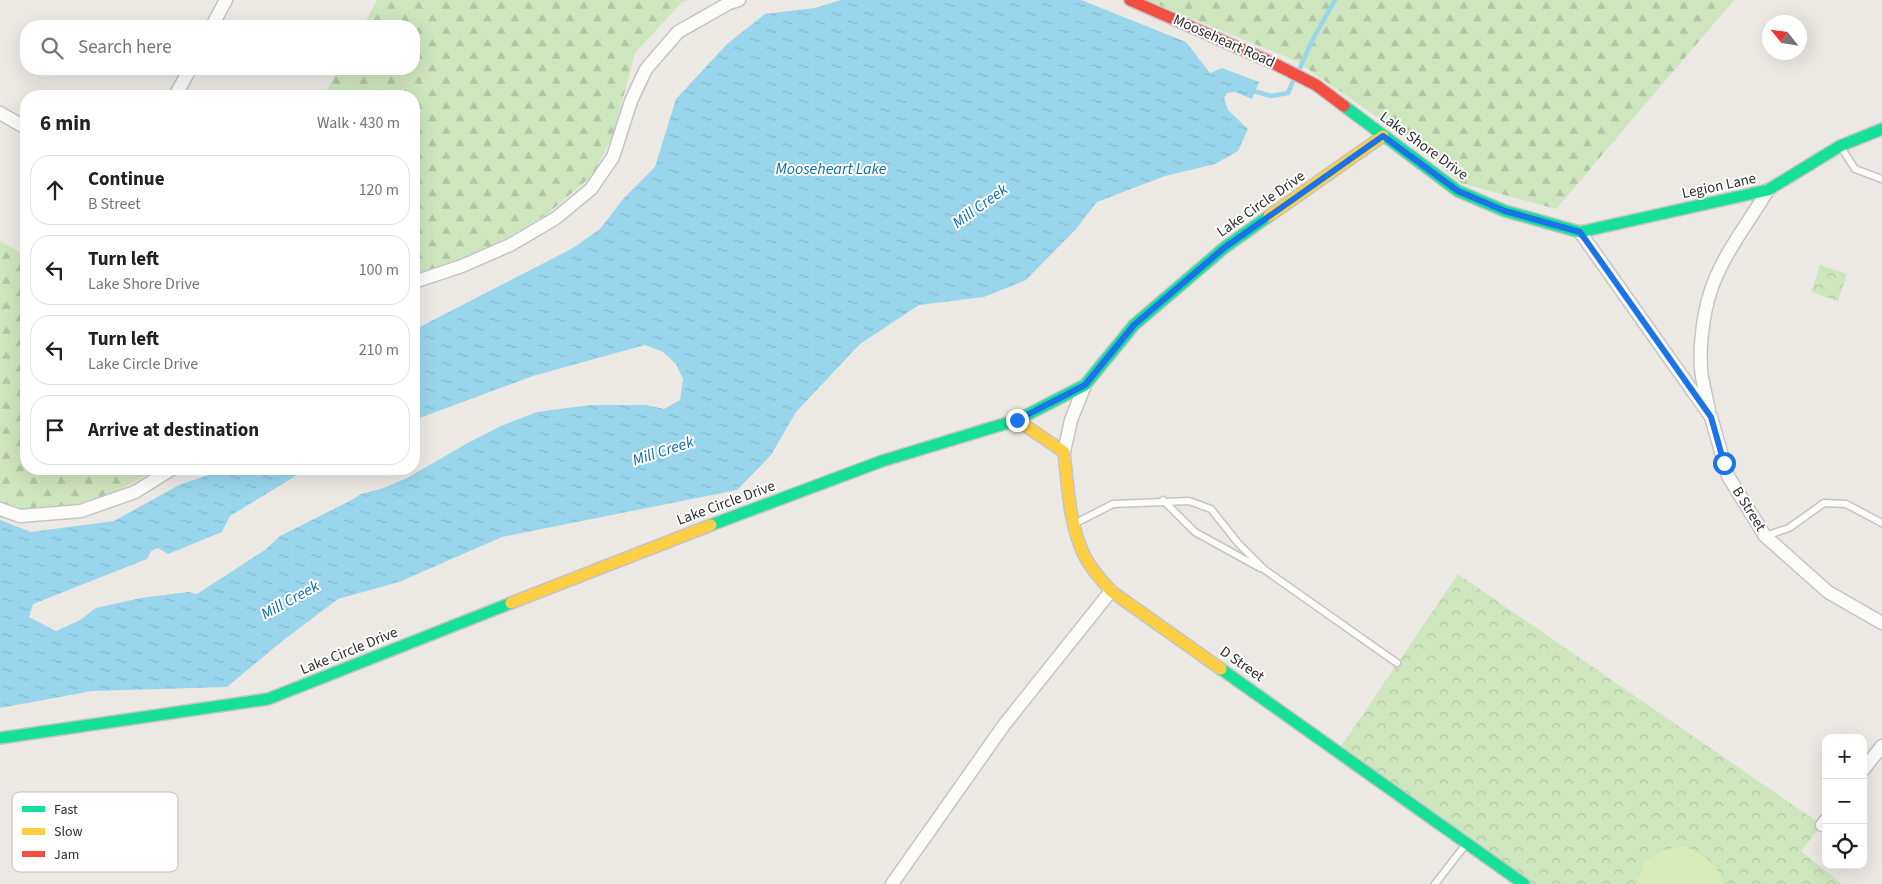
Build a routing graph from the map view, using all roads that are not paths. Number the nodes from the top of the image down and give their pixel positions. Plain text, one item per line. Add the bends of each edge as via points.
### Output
1 (226, 0) edge
2 (739, 0) edge
3 (1130, 0) edge
4 (215, 20) edge
5 (187, 75) edge
6 (1316, 86) joint
7 (178, 90) edge
8 (0, 113) edge
9 (20, 125) edge
10 (1882, 129) edge
11 (1383, 136) junction
12 (1840, 146) junction
13 (1882, 179) edge
14 (1768, 190) junction
15 (1580, 232) junction
16 (420, 280) edge
17 (1085, 385) junction
18 (1711, 417) junction
19 (1017, 420) junction
20 (1064, 452) junction
21 (162, 475) edge
22 (1164, 500) junction
23 (0, 509) edge
24 (1882, 522) edge
25 (1073, 524) junction
26 (1766, 536) junction
27 (1265, 570) junction
28 (1111, 591) junction
29 (1882, 623) edge
30 (1397, 663) dead end
31 (0, 738) edge
32 (1882, 746) edge
33 (1867, 765) edge
34 (1467, 844) junction
35 (892, 884) edge
36 (1435, 884) edge
37 (1524, 884) edge

1 - 4 street
2 - 16 street via 678,32 646,69 630,102 613,157 591,189 556,218 510,245
3 - 6 street, Mooseheart Road via 1271,62
5 - 7 street
6 - 11 street, Lake Shore Drive
8 - 9 street
10 - 12 street, Legion Lane
11 - 15 street, Lake Shore Drive via 1458,191 1505,211
11 - 17 street, Lake Circle Drive via 1224,248 1134,325
12 - 13 lane via 1855,169
12 - 14 street, Legion Lane
14 - 15 street, Legion Lane
14 - 18 street via 1711,290 1702,343 1702,376
15 - 18 street, B Street
17 - 19 street, Lake Circle Drive
17 - 20 street via 1070,420
18 - 26 street, B Street via 1728,476
19 - 20 street
19 - 31 street, Lake Circle Drive via 882,460 664,542 268,699
20 - 25 street, D Street
21 - 23 street via 135,492 81,511 20,516
22 - 25 lane via 1113,504
22 - 27 lane via 1195,532
22 - 27 lane via 1189,501 1211,509
24 - 26 lane via 1846,504 1824,503 1788,528
25 - 28 street, D Street via 1093,570
26 - 29 street, B Street via 1828,592
27 - 30 lane
28 - 34 street, D Street
28 - 35 street via 1004,725
32 - 33 street
34 - 36 lane
34 - 37 street, D Street

